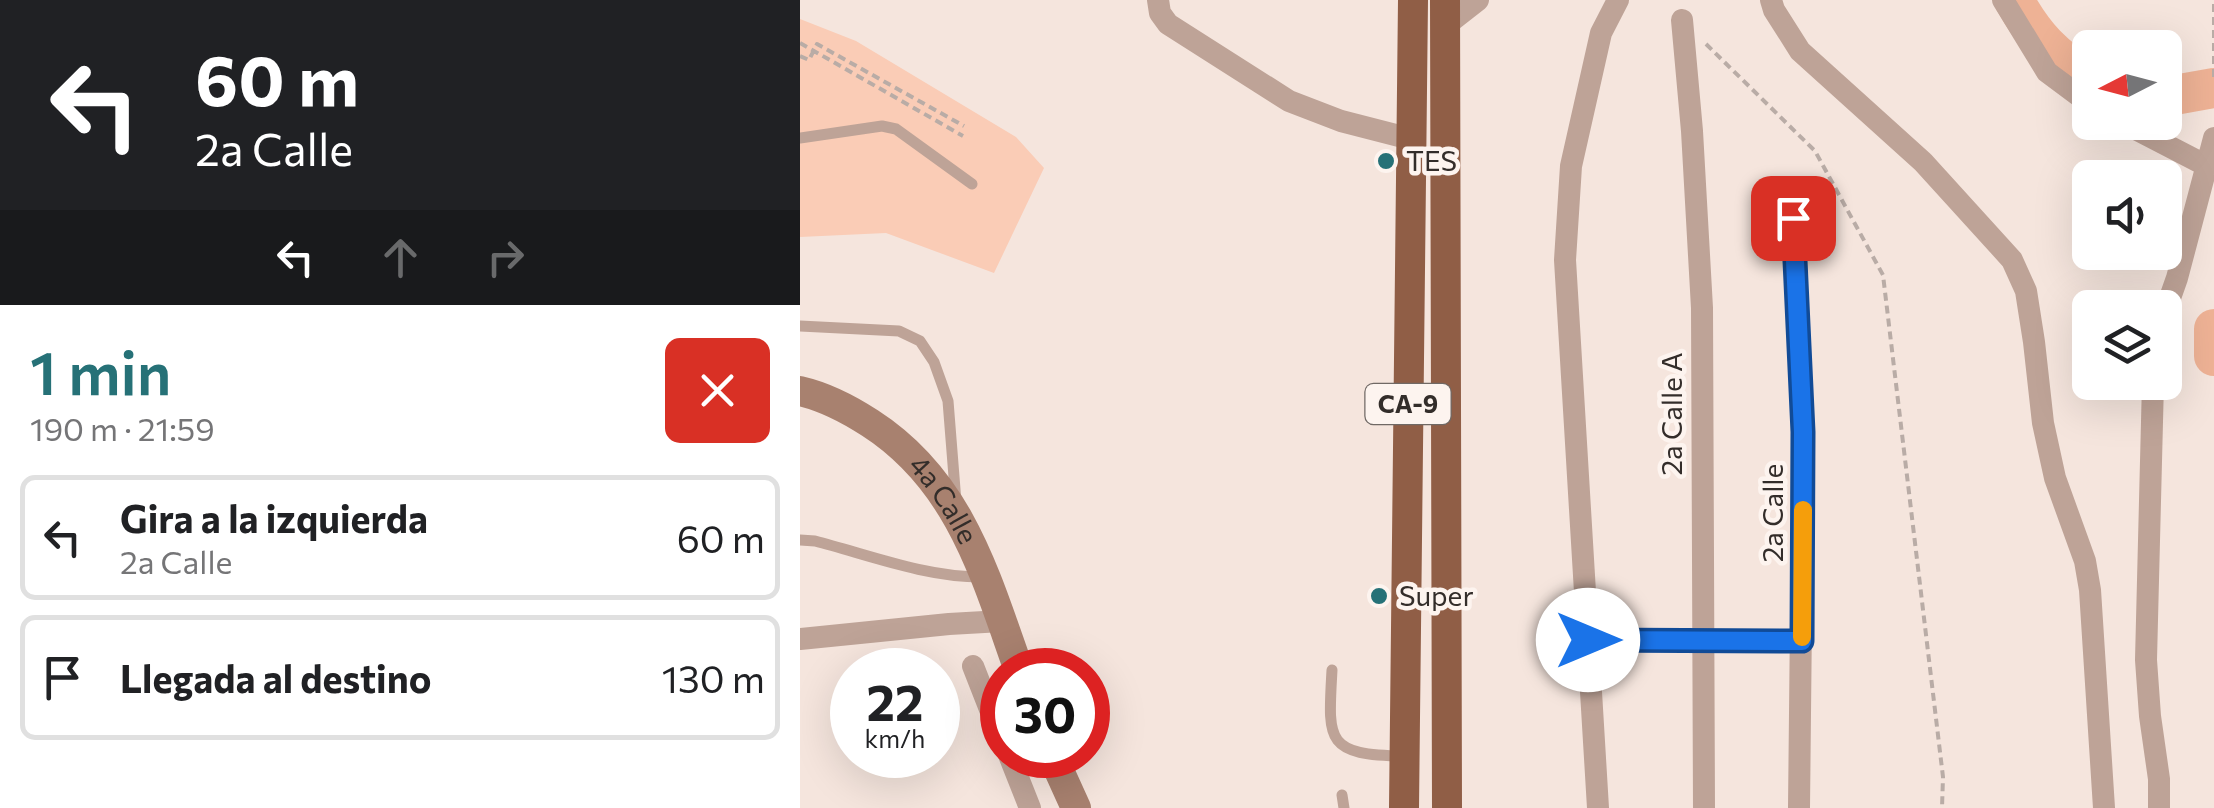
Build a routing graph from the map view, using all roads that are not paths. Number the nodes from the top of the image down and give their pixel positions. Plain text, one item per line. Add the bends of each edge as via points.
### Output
1 (1158, 0) edge
2 (1414, 0) edge
3 (1478, 0) edge
4 (1618, 0) edge
5 (1770, 0) edge
6 (2003, 0) edge
7 (1446, 12) edge
8 (1682, 20) road end
9 (2072, 91) edge
10 (800, 138) edge
11 (1411, 138) junction
12 (2214, 138) edge
13 (2157, 140) edge
14 (2207, 166) junction
15 (972, 184) dead end
16 (1793, 218) dead end
17 (2171, 290) edge
18 (800, 326) edge
19 (800, 390) edge
20 (2153, 400) edge
21 (957, 514) junction
22 (800, 540) edge
23 (986, 577) junction
24 (1002, 621) junction
25 (800, 639) edge
26 (1588, 640) junction
27 (1702, 640) junction
28 (1802, 641) junction
29 (1011, 648) edge
30 (973, 666) dead end
31 (1332, 670) dead end
32 (980, 684) edge
33 (1404, 756) junction
34 (1018, 778) edge
35 (1062, 778) edge
36 (1030, 808) edge
37 (1076, 808) edge
38 (1404, 808) edge
39 (1448, 808) edge
40 (1598, 808) edge
41 (1704, 808) edge
42 (1800, 808) edge
43 (2104, 808) edge
44 (2159, 808) edge

1 - 11 street via 1168,24 1289,101 1341,122
2 - 11 highway, CA-9
3 - 7 street
4 - 26 street via 1600,33 1571,166 1564,260
5 - 43 street via 1800,51 1923,162 2012,260 2026,291 2043,423 2090,590
6 - 9 street via 2047,72
7 - 39 highway, CA-9
8 - 27 street, 2a Calle A via 1702,308
10 - 15 lane via 896,128
11 - 33 highway, CA-9
12 - 14 street
13 - 14 street
14 - 17 street
16 - 28 street, 2a Calle via 1803,432
18 - 21 lane via 899,331 920,340 948,401
19 - 21 main road, 4a Calle via 840,404 886,434 936,482
20 - 44 street via 2146,660
21 - 23 main road, 4a Calle
22 - 23 lane via 929,572
23 - 24 main road, 4a Calle
24 - 25 street
24 - 29 main road, 4a Calle
26 - 27 street
26 - 40 street
27 - 28 street
27 - 41 street, 2a Calle A
28 - 42 street, 2a Calle
30 - 32 street
31 - 33 lane via 1333,736 1344,747
33 - 38 highway, CA-9
34 - 36 street
35 - 37 main road

